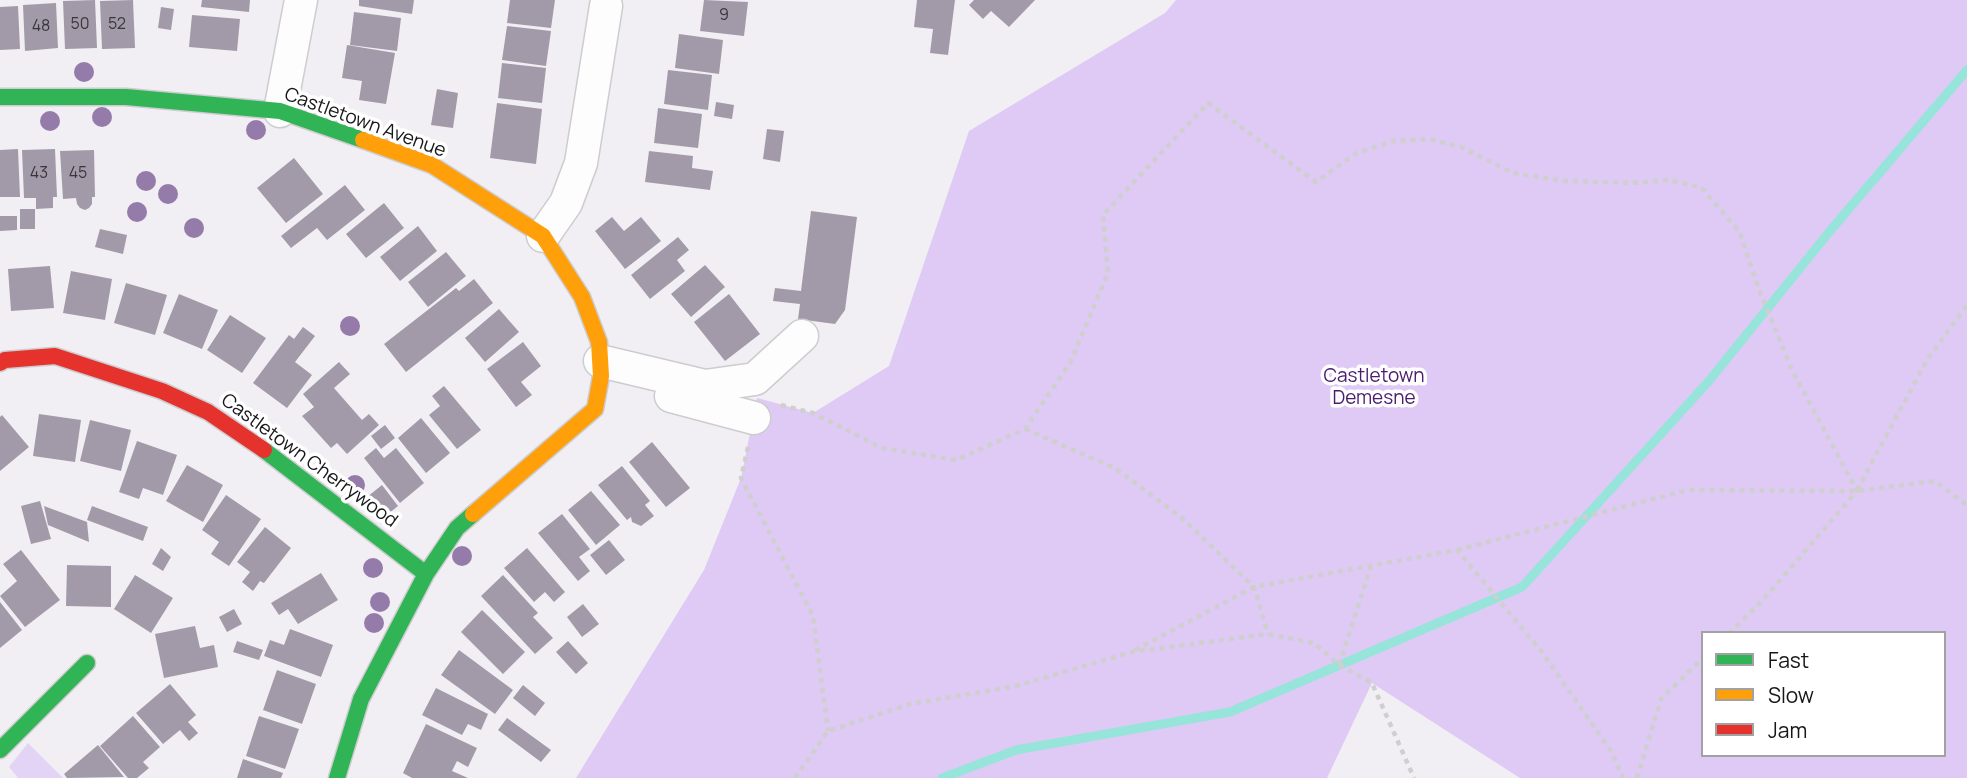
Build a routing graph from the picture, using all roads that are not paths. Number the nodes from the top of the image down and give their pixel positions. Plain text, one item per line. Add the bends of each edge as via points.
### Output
1 (301, 0) edge
2 (606, 6) dead end
3 (0, 97) edge
4 (280, 111) junction
5 (543, 236) junction
6 (802, 337) dead end
7 (0, 362) edge
8 (600, 369) junction
9 (754, 418) road end
10 (426, 574) junction
11 (87, 663) dead end
12 (0, 750) edge
13 (337, 778) edge

1 - 4 street
2 - 5 street via 580,163 566,203
3 - 4 street, Castletown Avenue via 126,97
4 - 5 street, Castletown Avenue via 432,165
5 - 8 street, Castletown Avenue via 582,297 599,342
6 - 8 street via 755,379 705,386
7 - 10 street, Castletown Cherrywood via 55,356 162,391 208,412
8 - 9 street
8 - 10 street via 595,409 457,528
10 - 13 street via 361,699
11 - 12 street

